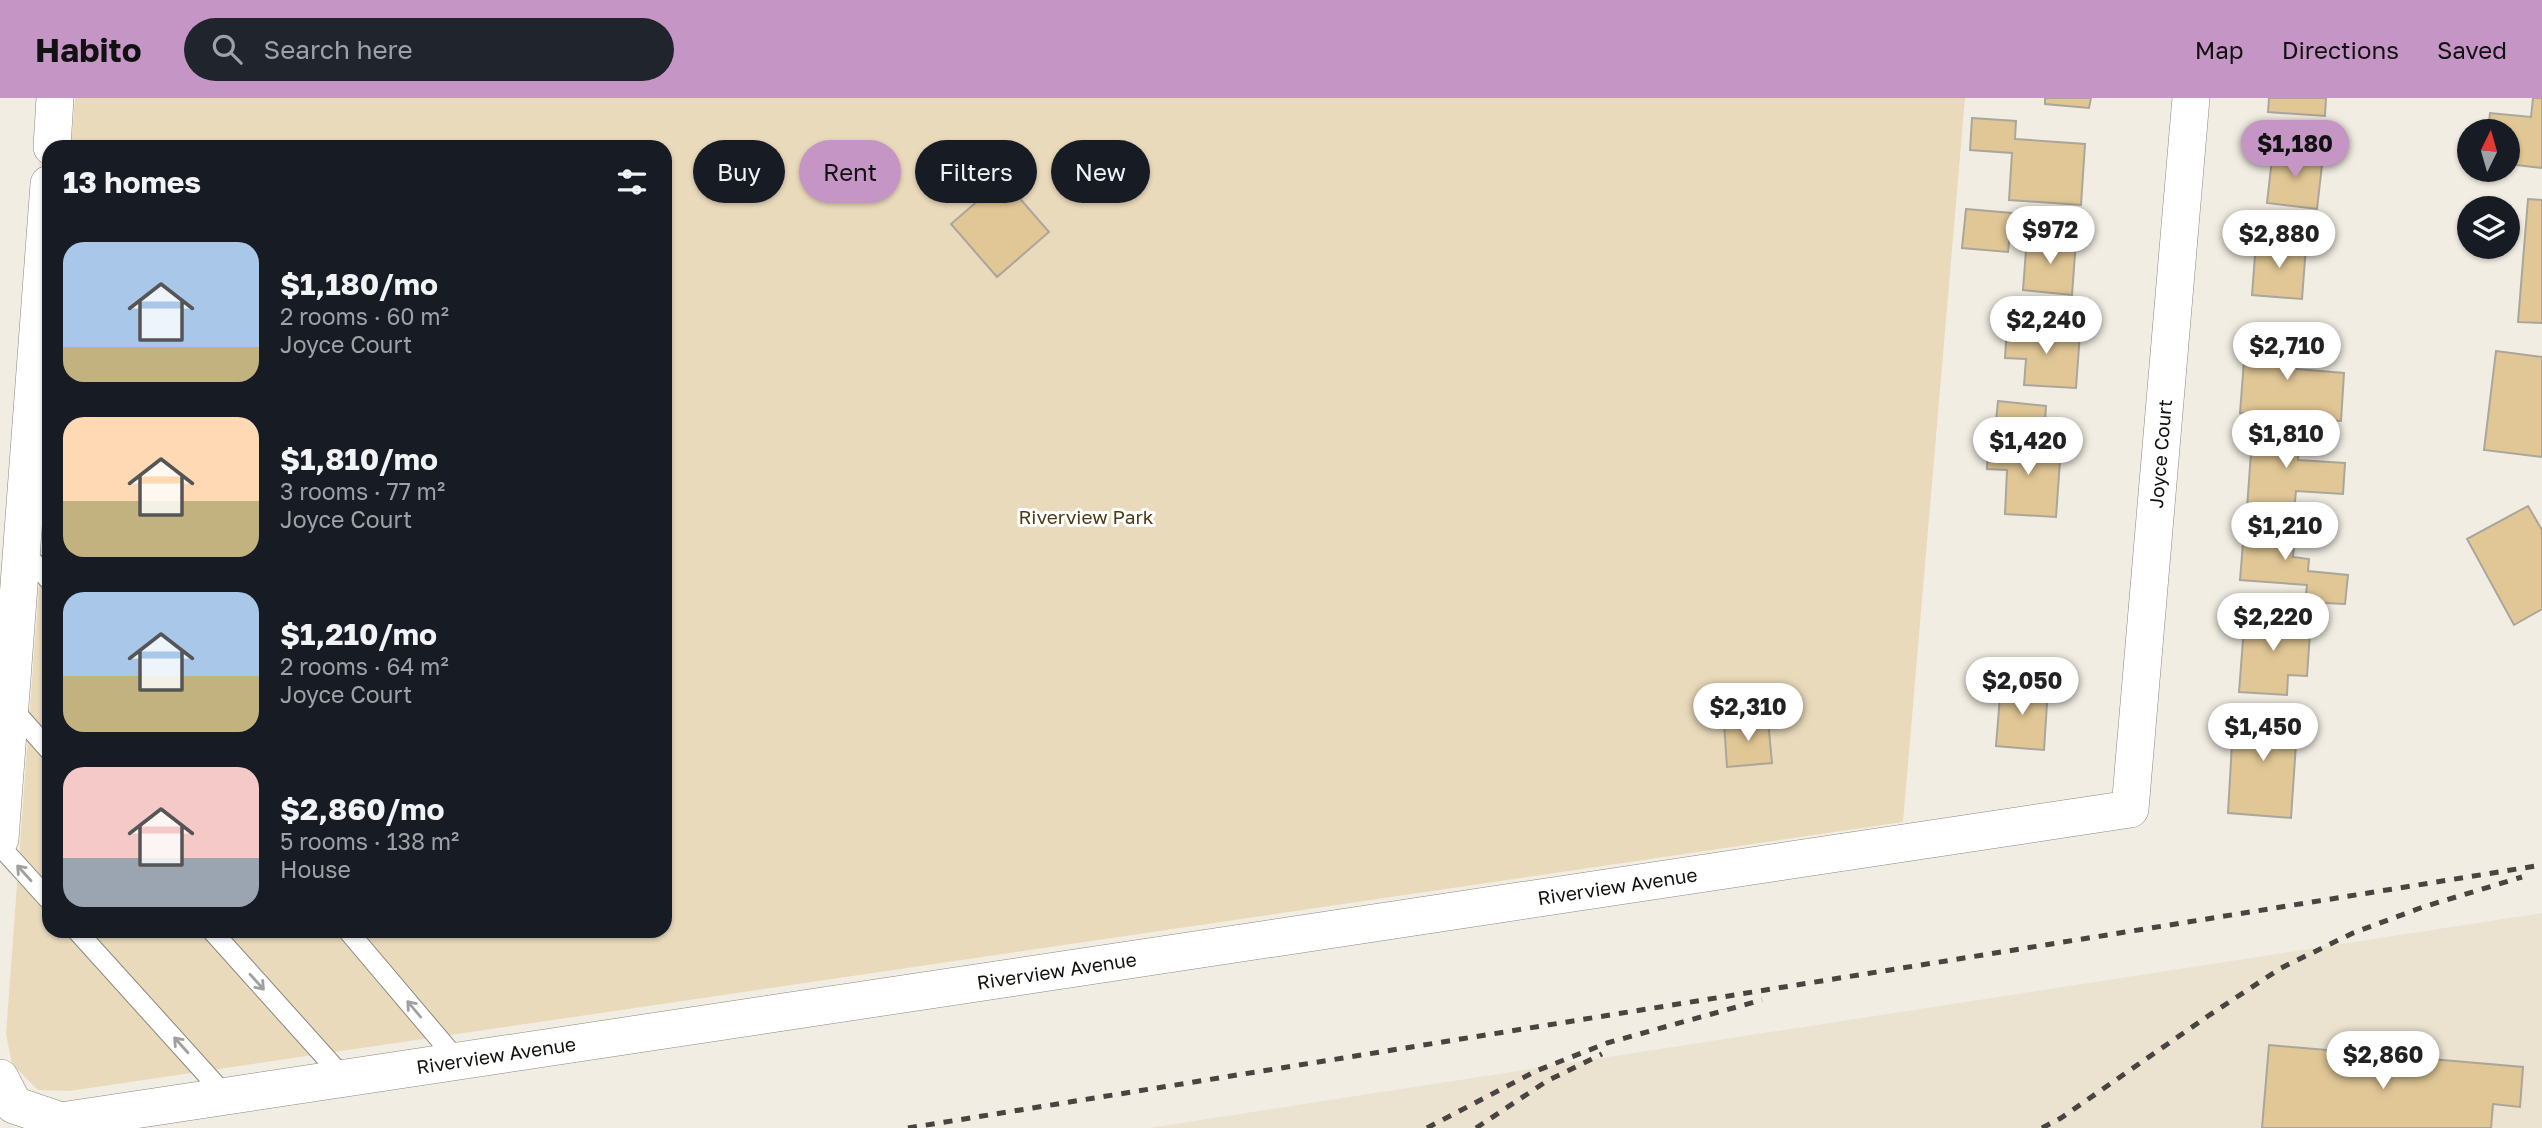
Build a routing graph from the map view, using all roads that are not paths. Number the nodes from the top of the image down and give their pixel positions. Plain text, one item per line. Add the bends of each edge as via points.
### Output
1 (55, 98) edge
2 (2191, 98) edge
3 (52, 140) edge
4 (42, 278) edge
5 (22, 548) junction
6 (42, 572) edge
7 (10, 706) junction
8 (42, 742) edge
9 (2130, 809) joint
10 (0, 839) edge
11 (0, 846) edge
12 (42, 892) edge
13 (83, 938) edge
14 (218, 938) edge
15 (354, 938) edge
16 (458, 1061) junction
17 (0, 1079) edge
18 (344, 1079) junction
19 (226, 1096) junction

1 - 3 street
2 - 9 street, Joyce Court
4 - 5 street
5 - 6 lane
5 - 7 street
7 - 8 lane
7 - 10 street
9 - 16 street, Riverview Avenue
12 -> 11 lane
19 -> 13 lane
14 -> 18 lane
16 -> 15 lane
16 - 18 street, Riverview Avenue
17 - 19 street, Riverview Avenue via 14,1105 61,1121
18 - 19 street, Riverview Avenue

